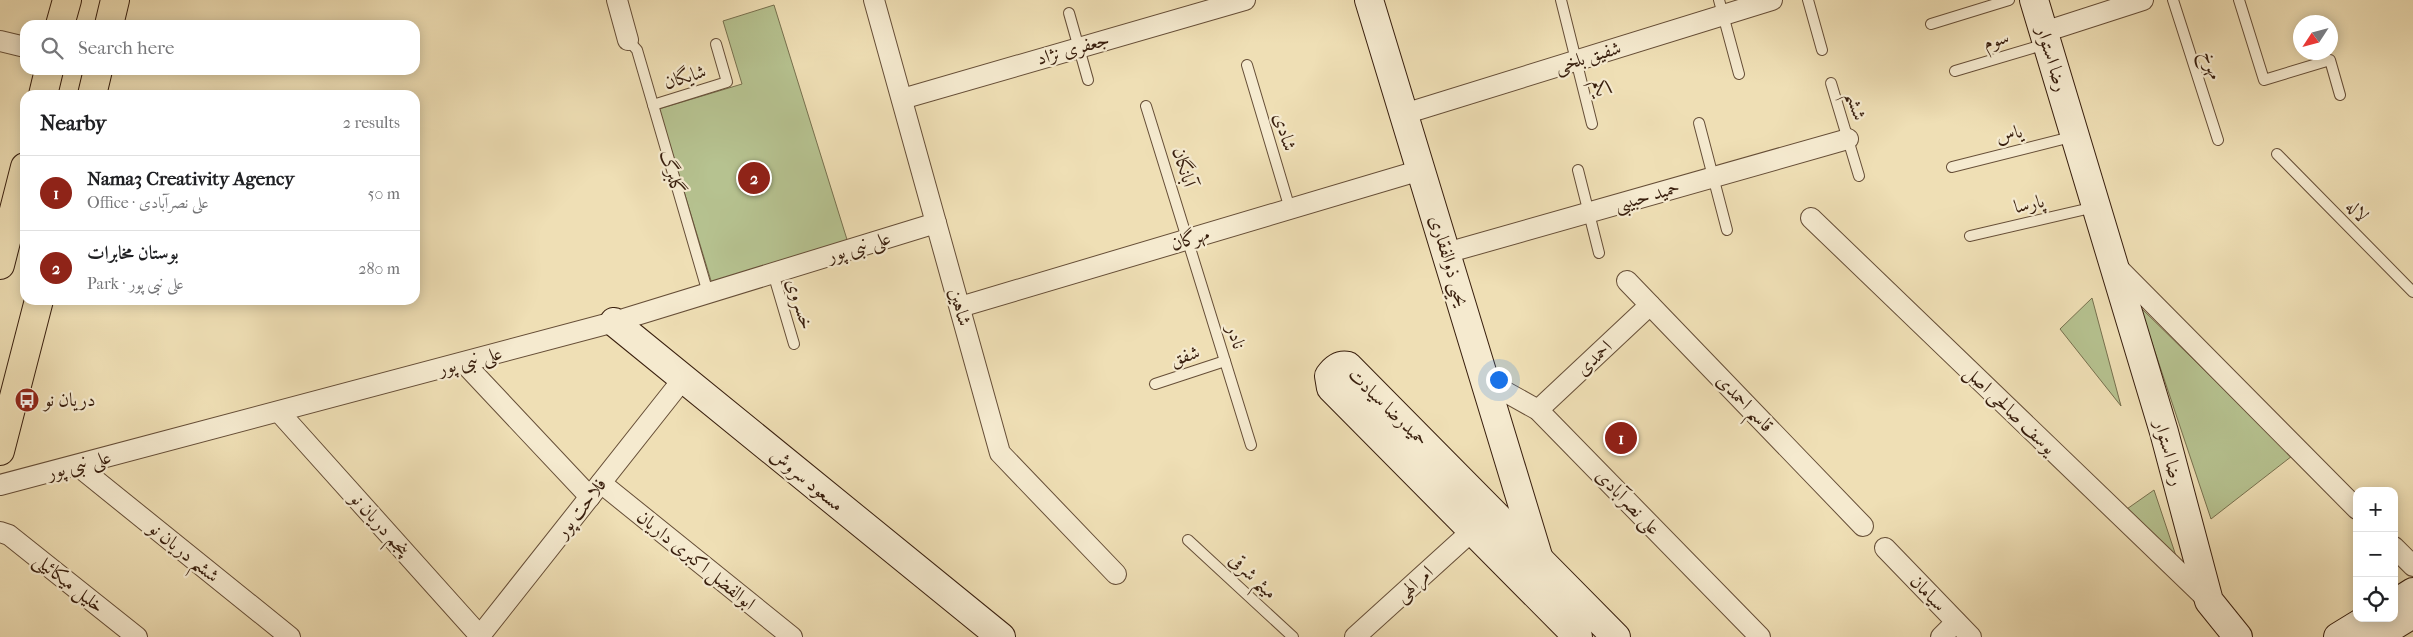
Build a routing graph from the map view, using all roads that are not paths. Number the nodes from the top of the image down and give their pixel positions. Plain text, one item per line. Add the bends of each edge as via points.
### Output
1 (67, 0) edge
2 (115, 0) edge
3 (616, 0) edge
4 (874, 0) edge
5 (1245, 0) edge
6 (1369, 0) edge
7 (1561, 0) edge
8 (1772, 0) edge
9 (1808, 0) edge
10 (2009, 0) edge
11 (2034, 0) edge
12 (2143, 0) edge
13 (2173, 0) edge
14 (2239, 0) edge
15 (2114, 4) edge
16 (1721, 8) edge
17 (1069, 12) dead end
18 (61, 20) edge
19 (110, 20) edge
20 (1931, 24) dead end
21 (2046, 38) junction
22 (0, 41) edge
23 (716, 44) dead end
24 (20, 46) edge
25 (633, 46) joint
26 (1078, 48) junction
27 (1822, 50) dead end
28 (1576, 61) junction
29 (1248, 66) dead end
30 (1955, 71) dead end
31 (1739, 74) dead end
32 (48, 75) edge
33 (97, 75) edge
34 (1088, 80) dead end
35 (1831, 83) dead end
36 (44, 90) edge
37 (93, 90) edge
38 (2340, 95) dead end
39 (902, 99) junction
40 (653, 105) junction
41 (1146, 106) dead end
42 (1404, 114) junction
43 (1699, 123) dead end
44 (1592, 124) dead end
45 (2075, 136) junction
46 (1848, 139) junction
47 (2218, 140) dead end
48 (2276, 154) dead end
49 (1952, 167) dead end
50 (1421, 170) junction
51 (1578, 170) dead end
52 (1859, 176) dead end
53 (1713, 178) junction
54 (20, 186) edge
55 (2096, 207) junction
56 (1290, 209) junction
57 (1589, 213) junction
58 (1811, 218) dead end
59 (936, 223) junction
60 (1727, 230) dead end
61 (1970, 236) dead end
62 (1188, 239) junction
63 (1446, 253) junction
64 (1599, 253) dead end
65 (2, 254) edge
66 (2113, 263) junction
67 (773, 273) junction
68 (1627, 280) dead end
69 (2413, 292) edge
70 (708, 294) junction
71 (38, 305) edge
72 (1650, 305) junction
73 (960, 307) junction
74 (614, 322) junction
75 (794, 344) dead end
76 (1225, 361) junction
77 (464, 362) junction
78 (683, 379) junction
79 (1486, 382) junction
80 (1155, 384) dead end
81 (1538, 410) junction
82 (279, 412) junction
83 (1251, 445) dead end
84 (0, 451) edge
85 (78, 466) junction
86 (0, 485) edge
87 (596, 490) junction
88 (2353, 505) edge
89 (1863, 526) dead end
90 (1520, 527) junction
91 (1473, 530) junction
92 (0, 532) edge
93 (1188, 540) dead end
94 (1885, 548) dead end
95 (2398, 551) edge
96 (2413, 566) edge
97 (1116, 574) dead end
98 (2413, 592) edge
99 (2209, 601) junction
100 (2398, 601) edge
101 (2413, 614) edge
102 (1956, 622) junction
103 (2362, 622) edge
104 (138, 637) edge
105 (290, 637) edge
106 (480, 637) edge
107 (792, 637) edge
108 (1001, 637) edge
109 (1294, 637) edge
110 (1356, 637) edge
111 (1578, 637) edge
112 (1616, 637) edge
113 (1760, 637) edge
114 (1941, 637) edge
115 (1971, 637) edge
116 (2238, 637) edge
117 (2338, 637) edge
118 (2375, 637) edge

1 - 18 main road
2 - 19 main road
3 - 25 street, گلبرگ
4 - 39 street, شاهین
5 - 26 street, جعفری نژاد
6 - 42 street, یحیی ذوالفقاری
7 - 28 lane, یکم
8 - 16 street, شفیق بلخی
9 - 27 lane
10 - 20 lane
11 - 21 street, رضا استوار
12 - 15 street
13 - 47 lane, مهرخ
14 - 38 lane via 2264,80 2330,60
15 - 21 street
16 - 28 street, شفیق بلخی
16 - 31 lane
17 - 26 lane
21 - 30 lane, سوم
21 - 45 street, رضا استوار
22 - 24 street
23 - 40 lane, شایگان via 728,82
25 - 40 lane, گلبرگ
26 - 34 lane
26 - 39 street, جعفری نژاد
28 - 42 street, شفیق بلخی
28 - 44 lane, یکم
29 - 56 lane, شادی
32 - 36 main road
33 - 37 main road
35 - 46 lane, ششم
39 - 59 street, شاهین
40 - 70 lane, گلبرگ
41 - 62 lane, آبانگان
42 - 50 street, یحیی ذوالفقاری
43 - 53 lane
45 - 49 lane, یاس
45 - 55 street, رضا استوار
46 - 52 lane, ششم
46 - 53 street, حمید حبیبی
48 - 69 lane, لاله
50 - 56 street, مهرگان
50 - 63 street, یحیی ذوالفقاری
51 - 57 lane
53 - 57 street, حمید حبیبی
53 - 60 lane
54 - 65 main road
55 - 61 lane, پارسا
55 - 66 street, رضا استوار
56 - 62 street, مهرگان
57 - 63 street, حمید حبیبی
57 - 64 lane
58 - 99 street, یوسف صالحی اصل
59 - 67 street, علی نبی پور
59 - 73 street, شاهین
62 - 73 street, مهرگان
62 - 76 lane, نادر
63 - 79 street, یحیی ذوالفقاری
66 - 88 street, رضا استوار
66 - 99 street, رضا استوار via 2164,432
67 - 70 street, علی نبی پور
67 - 75 lane, خسروی
68 - 72 street, قاسم احمدی
70 - 74 street, علی نبی پور
71 - 84 main road
72 - 81 street, احمدی
72 - 89 street, قاسم احمدی
73 - 97 street, شاهین via 1000,453
74 - 77 street, علی نبی پور
74 - 78 street, مسعود سروش
76 - 80 lane, شفق
76 - 83 lane, نادر
77 - 82 street, علی نبی پور
77 - 87 street, ابوالفضل اکبری داریان
78 - 87 street, فلاحت پور
78 - 108 street, مسعود سروش
79 - 81 street, علی نصرآبادی
79 - 90 street, یحیی ذوالفقاری
81 - 113 street, علی نصرآبادی
82 - 85 street, علی نبی پور
82 - 106 street, پنجم دریان‌ نو
85 - 86 street, علی نبی پور
85 - 105 street, ششم دریان نو
87 - 106 street, فلاحت پور
87 - 107 street, ابوالفضل اکبری داریان
90 - 91 street, حمیدرضا سیادت via 1348,366 1333,370 1328,376 1331,388
90 - 112 street, یحیی ذوالفقاری via 1539,560
91 - 110 street, امرالهی
91 - 111 street, حمیدرضا سیادت
92 - 104 street, خلیل میکائیلی via 9,535
93 - 109 lane, میثم شرقی
94 - 102 street, سیامان
95 - 96 street
98 - 100 street
99 - 116 street, رضا استوار
101 - 118 street
102 - 114 street
102 - 115 street, سیامان
103 - 117 street

